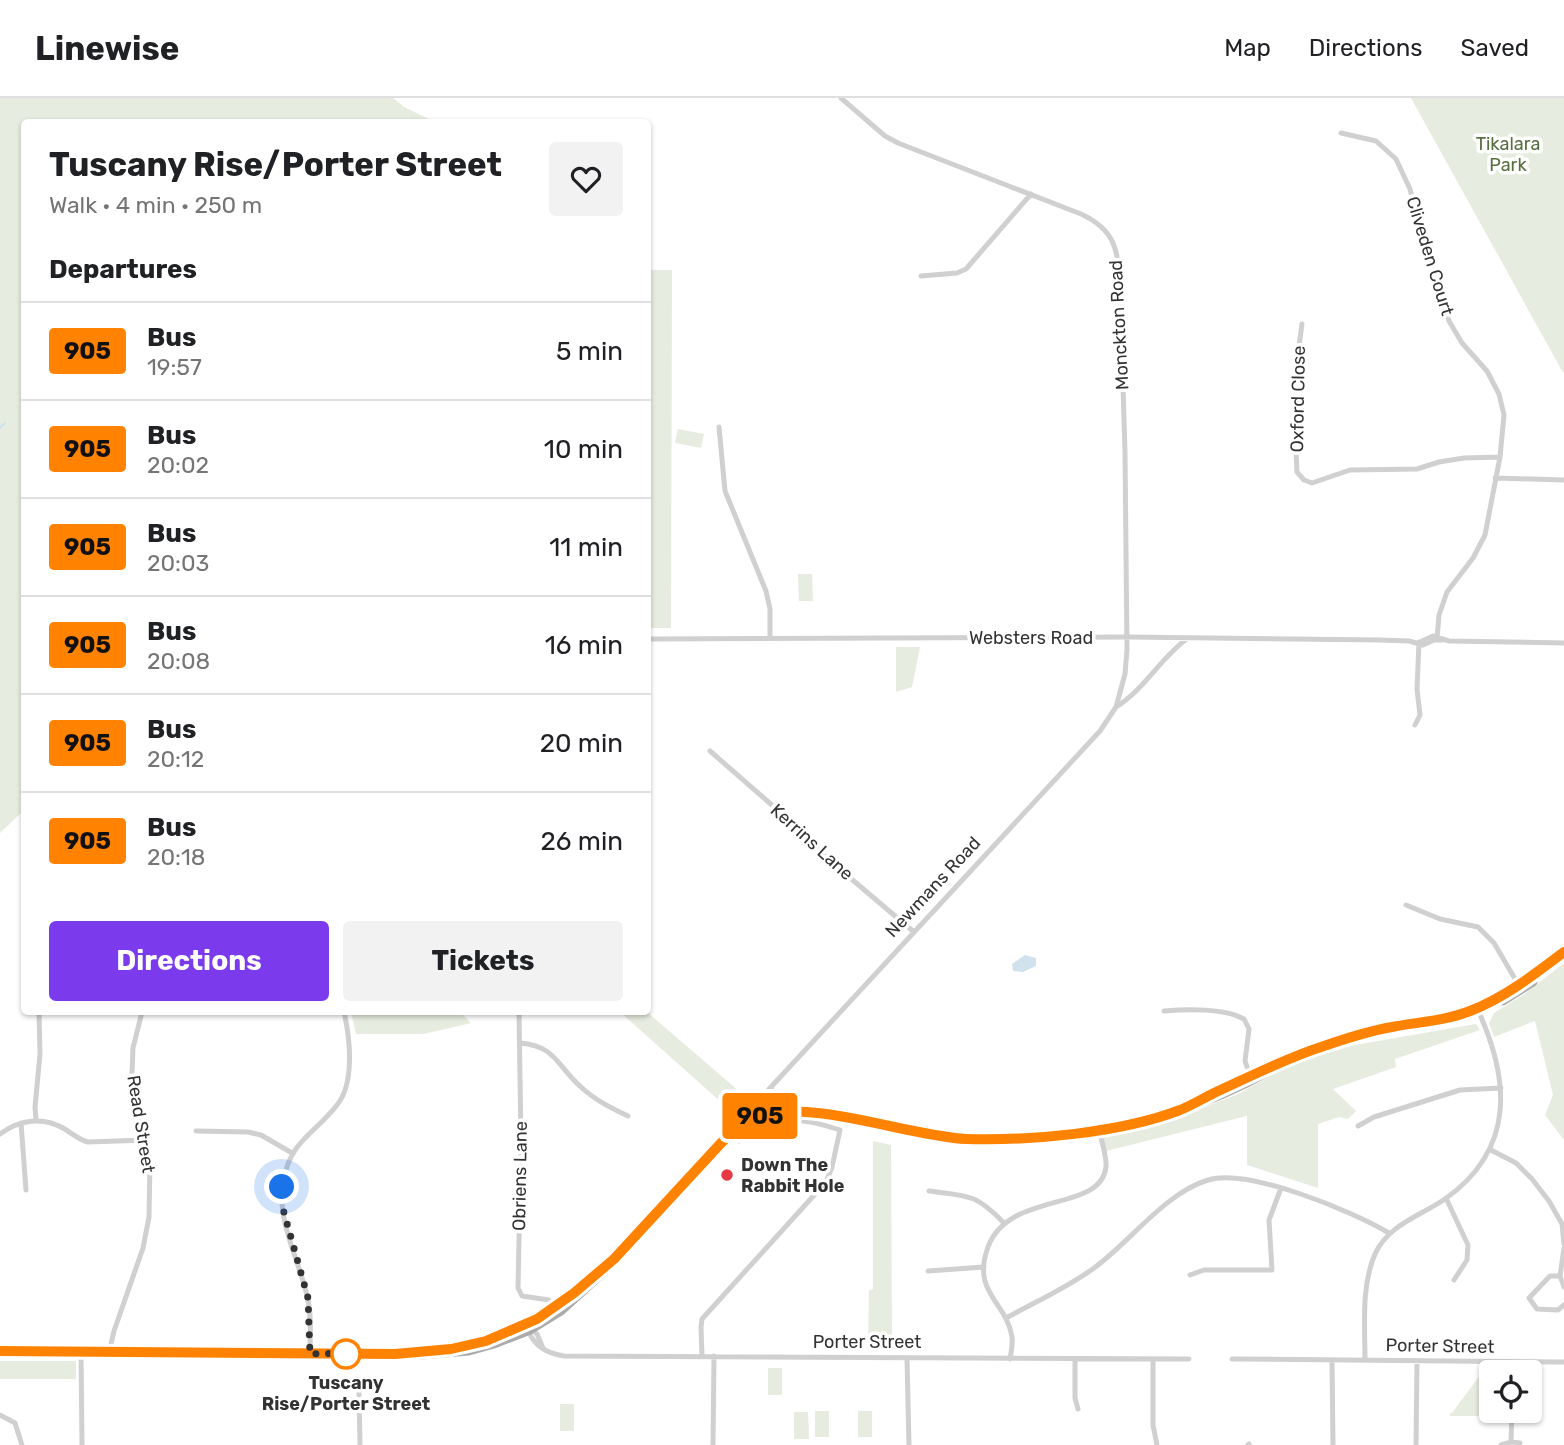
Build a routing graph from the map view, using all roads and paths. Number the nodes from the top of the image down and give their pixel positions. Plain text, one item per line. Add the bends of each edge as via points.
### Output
1 (841, 98) edge
2 (1341, 133) dead end
3 (1031, 194) junction
4 (921, 276) dead end
5 (1302, 324) dead end
6 (719, 427) dead end
7 (1500, 457) junction
8 (1495, 478) junction
9 (1564, 480) edge
10 (1168, 637) junction
11 (770, 638) junction
12 (1127, 638) junction
13 (1188, 638) junction
14 (651, 639) edge
15 (1439, 639) junction
16 (1417, 643) junction
17 (1564, 643) edge
18 (1174, 648) junction
19 (1116, 707) junction
20 (1415, 725) dead end
21 (710, 751) dead end
22 (1406, 905) dead end
23 (914, 932) junction
24 (1564, 954) edge
25 (1520, 987) junction
26 (1164, 1011) dead end
27 (1478, 1011) junction
28 (39, 1015) edge
29 (141, 1015) edge
30 (344, 1015) edge
31 (519, 1015) edge
32 (520, 1043) junction
33 (1251, 1079) junction
34 (771, 1087) junction
35 (1501, 1088) junction
36 (783, 1107) junction
37 (830, 1115) junction
38 (628, 1116) dead end
39 (750, 1117) junction
40 (36, 1120) junction
41 (21, 1123) junction
42 (1358, 1126) dead end
43 (1098, 1129) junction
44 (196, 1132) dead end
45 (0, 1134) edge
46 (146, 1140) junction
47 (739, 1141) dead end
48 (1491, 1150) junction
49 (292, 1153) junction
50 (1281, 1188) junction
51 (26, 1190) dead end
52 (929, 1191) dead end
53 (1446, 1198) junction
54 (1003, 1222) junction
55 (1389, 1233) junction
56 (1564, 1246) edge
57 (984, 1267) junction
58 (928, 1271) dead end
59 (1190, 1275) dead end
60 (1560, 1276) junction
61 (1454, 1280) dead end
62 (1564, 1287) edge
63 (1564, 1305) edge
64 (558, 1309) junction
65 (1006, 1318) junction
66 (529, 1328) junction
67 (0, 1353) edge
68 (80, 1354) junction
69 (108, 1354) junction
70 (310, 1354) junction
71 (702, 1356) junction
72 (713, 1356) junction
73 (910, 1358) junction
74 (1010, 1359) junction
75 (1189, 1359) dead end
76 (1232, 1359) dead end
77 (1075, 1360) junction
78 (1153, 1360) junction
79 (1332, 1360) junction
80 (1365, 1360) junction
81 (1417, 1362) junction
82 (1564, 1362) edge
83 (359, 1389) dead end
84 (1078, 1409) dead end
85 (0, 1415) edge
86 (1512, 1423) edge
87 (1511, 1442) junction
88 (1520, 1443) dead end
89 (22, 1445) edge
90 (82, 1445) edge
91 (360, 1445) edge
92 (713, 1445) edge
93 (909, 1445) edge
94 (1157, 1445) edge
95 (1333, 1445) edge
96 (1416, 1445) edge
97 (1501, 1445) edge

1 - 3 street, Monckton Road via 898,143
2 - 7 street, Cliveden Court via 1376,141 1396,159 1410,189 1449,321 1499,394 1504,415
3 - 4 street via 966,269
3 - 12 street, Monckton Road via 1098,222 1116,252
5 - 7 street, Oxford Close via 1296,426 1297,472 1304,480 1312,483 1350,470 1417,469 1452,460
6 - 11 street via 723,484 766,591
7 - 8 street, Cliveden Court
8 - 9 street
8 - 15 street, Cliveden Court via 1482,543 1447,592 1439,615
10 - 12 street, Websters Road
10 - 13 street, Websters Road
10 - 18 street
11 - 12 street, Websters Road
11 - 14 street, Websters Road
12 - 19 street, Newmans Road via 1125,674
13 - 16 street, Websters Road
13 - 18 street, Newmans Road
15 - 16 street, Websters Road
15 - 17 street, Websters Road
16 - 20 street via 1420,715
18 - 19 street, Newmans Road via 1133,695
19 - 23 street, Newmans Road via 1100,731
21 - 23 street, Kerrins Lane
22 - 25 street via 1478,927 1494,943
23 - 34 street, Newmans Road
24 - 25 main road
25 - 27 main road
26 - 33 street via 1195,1010 1244,1019 1249,1029 1245,1056
27 - 33 main road via 1442,1025 1354,1037 1291,1058
27 - 35 street via 1494,1051
28 - 40 street
29 - 46 street, Read Street via 132,1066
30 - 49 street via 345,1091 338,1105
31 - 32 street, Obriens Lane
32 - 38 street via 545,1049 588,1094
32 - 64 street, Obriens Lane via 518,1288 522,1296 549,1300
33 - 43 main road via 1220,1097 1147,1120
34 - 36 street
34 - 39 street, Newmans Road via 752,1108
35 - 42 street via 1460,1090 1374,1116
35 - 48 street
36 - 37 main road
36 - 39 main road via 767,1108
37 - 39 main road via 784,1112
37 - 43 main road via 956,1138
39 - 64 main road, Newmans Road via 590,1286
40 - 41 street
40 - 46 street via 65,1128 88,1142
41 - 45 street
41 - 51 street
43 - 54 street via 1106,1167 1100,1182 1083,1194 1027,1209
44 - 49 street via 248,1132
46 - 69 street, Read Street via 150,1180 147,1233
47 - 71 street via 783,1120 840,1130 826,1182 702,1319
48 - 53 street via 1481,1166
48 - 56 street via 1516,1163 1549,1201 1562,1224
49 - 70 street via 284,1179 283,1209 308,1298
50 - 55 street via 1364,1218
50 - 59 street via 1269,1220 1272,1270 1203,1270
50 - 65 street via 1228,1177 1189,1188 1094,1268
52 - 54 street via 972,1197
53 - 55 street
53 - 61 street via 1468,1245 1466,1260
54 - 57 street via 987,1248
55 - 80 street via 1368,1273
56 - 60 street
57 - 58 street
57 - 65 street via 992,1301
60 - 62 street
60 - 63 street via 1550,1276 1529,1298 1537,1309 1558,1310
64 - 66 main road, Newmans Road
65 - 74 street via 1013,1339
66 - 70 main road via 469,1351
66 - 71 street, Porter Street via 531,1338 545,1350 564,1356
67 - 68 main road
68 - 69 main road
68 - 90 street
69 - 70 main road via 226,1360
71 - 72 street, Porter Street
72 - 73 street, Porter Street
72 - 92 street
73 - 74 street, Porter Street
73 - 93 street
74 - 77 street, Porter Street
75 - 78 street, Porter Street
76 - 79 street, Porter Street
77 - 78 street, Porter Street
77 - 84 street
78 - 94 street
79 - 80 street, Porter Street
79 - 95 street
80 - 81 street, Porter Street
81 - 82 street, Porter Street
81 - 96 street
83 - 91 street
85 - 89 street via 15,1423
86 - 87 street
87 - 88 street
87 - 97 street

